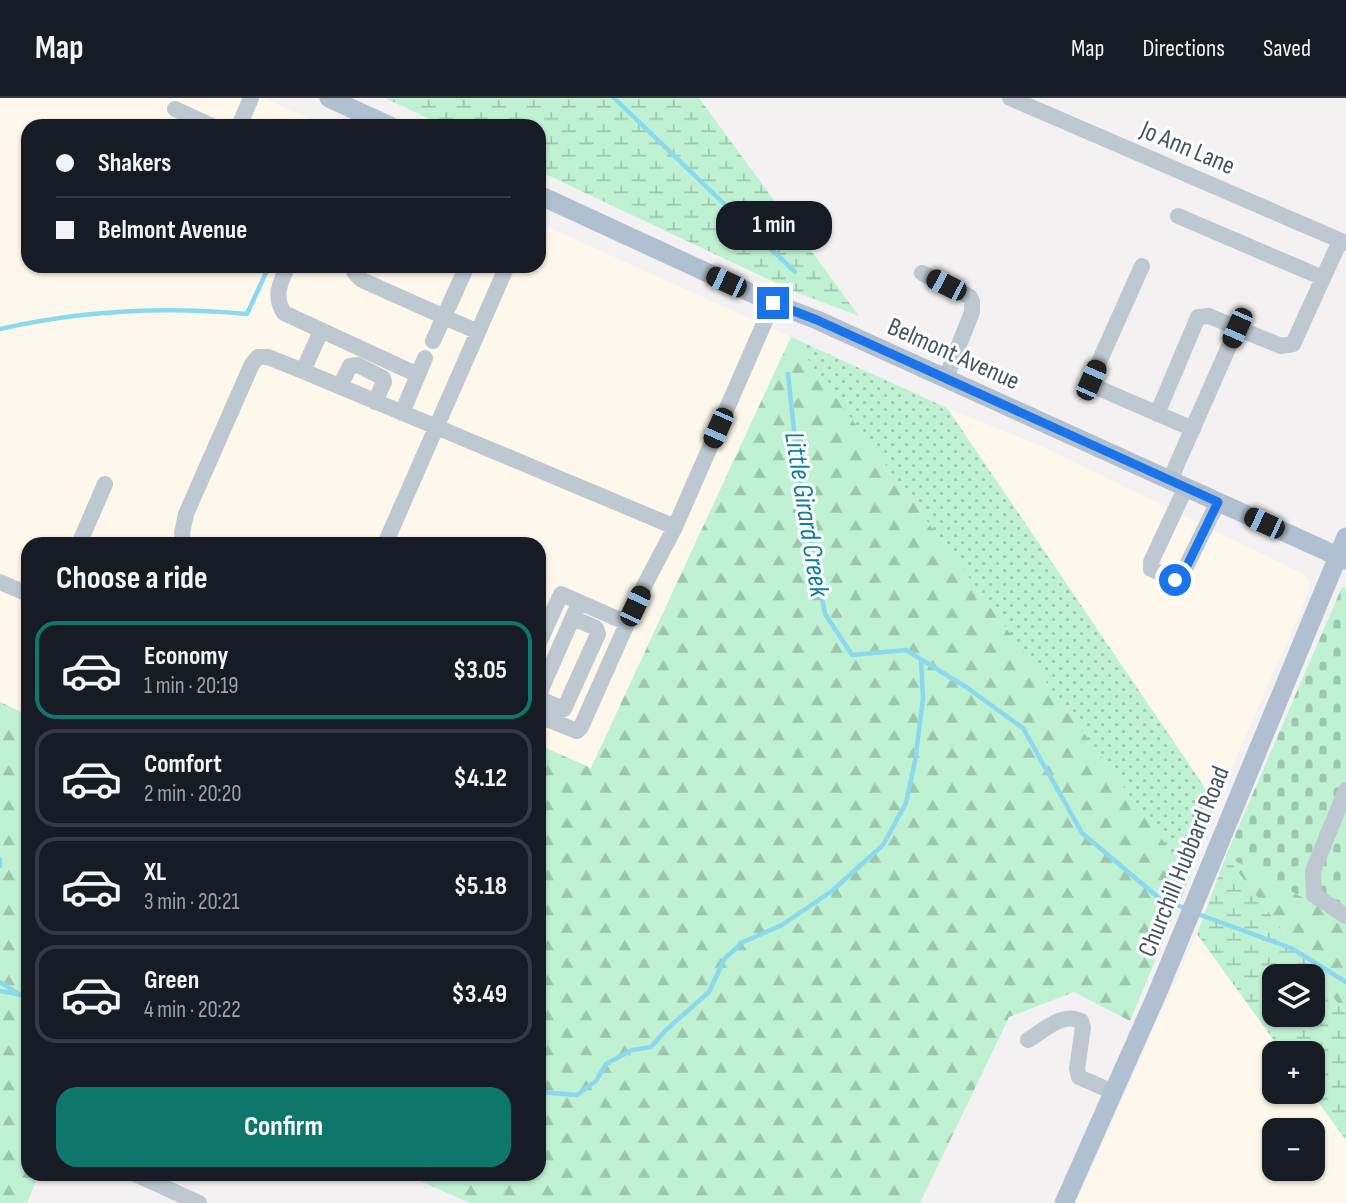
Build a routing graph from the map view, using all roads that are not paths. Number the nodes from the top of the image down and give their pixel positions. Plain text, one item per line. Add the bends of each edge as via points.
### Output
1 (251, 98) edge
2 (329, 98) edge
3 (1010, 98) edge
4 (175, 109) dead end
5 (197, 119) edge
6 (242, 119) edge
7 (375, 119) edge
8 (546, 198) edge
9 (1178, 215) dead end
10 (1343, 242) edge
11 (1142, 266) dead end
12 (285, 273) edge
13 (355, 273) edge
14 (464, 273) edge
15 (504, 273) edge
16 (922, 273) dead end
17 (1323, 278) junction
18 (773, 303) junction
19 (444, 317) junction
20 (1237, 328) junction
21 (321, 331) junction
22 (478, 332) junction
23 (433, 341) dead end
24 (425, 358) dead end
25 (303, 371) junction
26 (418, 375) junction
27 (946, 378) junction
28 (340, 386) junction
29 (375, 402) junction
30 (401, 413) junction
31 (1157, 414) junction
32 (437, 427) junction
33 (1193, 429) junction
34 (105, 484) dead end
35 (1178, 484) junction
36 (1218, 502) junction
37 (675, 527) junction
38 (82, 537) edge
39 (183, 537) edge
40 (388, 537) edge
41 (1346, 537) edge
42 (1342, 558) edge
43 (0, 582) edge
44 (21, 591) edge
45 (580, 602) junction
46 (573, 618) junction
47 (627, 623) junction
48 (546, 627) edge
49 (546, 639) edge
50 (562, 641) junction
51 (590, 653) junction
52 (610, 662) junction
53 (546, 668) edge
54 (575, 686) junction
55 (596, 694) junction
56 (546, 700) edge
57 (546, 719) edge
58 (1346, 790) edge
59 (1346, 916) edge
60 (1028, 1040) dead end
61 (1113, 1092) junction
62 (150, 1181) edge
63 (199, 1203) edge
64 (1064, 1203) edge

1 - 6 street
2 - 7 main road
3 - 10 street, Jo Ann Lane
4 - 5 street
8 - 18 main road, Belmont Avenue
9 - 17 street
10 - 17 street
11 - 31 street via 1091,380 1096,387
12 - 21 street via 278,291 279,306 288,316
13 - 19 street
14 - 19 street
15 - 22 street
16 - 27 street via 972,302
17 - 20 street via 1293,345 1281,346
18 - 27 main road, Belmont Avenue
18 - 37 street
19 - 22 street
19 - 23 street
20 - 31 street via 1209,316 1198,317
20 - 33 street
21 - 25 street
21 - 26 street
22 - 32 street
24 - 26 street
25 - 28 street
25 - 39 street via 268,357 258,357 252,365 186,514
26 - 30 street
27 - 35 main road, Belmont Avenue
28 - 29 street
28 - 29 street via 350,366 358,365 383,378
29 - 30 street
30 - 32 street
31 - 33 street
32 - 37 street
32 - 40 street
33 - 35 street
34 - 38 street
35 - 36 main road, Belmont Avenue
35 - 36 street via 1151,562 1151,569 1175,580 1181,578
36 - 42 main road, Belmont Avenue
37 - 47 street
41 - 42 main road, Churchill Hubbard Road
42 - 61 main road, Churchill Hubbard Road
43 - 44 street
45 - 46 street
45 - 47 street
45 - 48 street via 561,594
46 - 50 street
46 - 51 street via 598,630
47 - 52 street
49 - 50 street
50 - 53 street
51 - 52 street
51 - 54 street
52 - 55 street
54 - 55 street
54 - 56 street via 564,709
55 - 57 street via 577,731
58 - 59 street via 1312,871 1314,895
60 - 61 street via 1064,1018 1081,1021 1079,1077
61 - 64 main road, Churchill Hubbard Road
62 - 63 street

